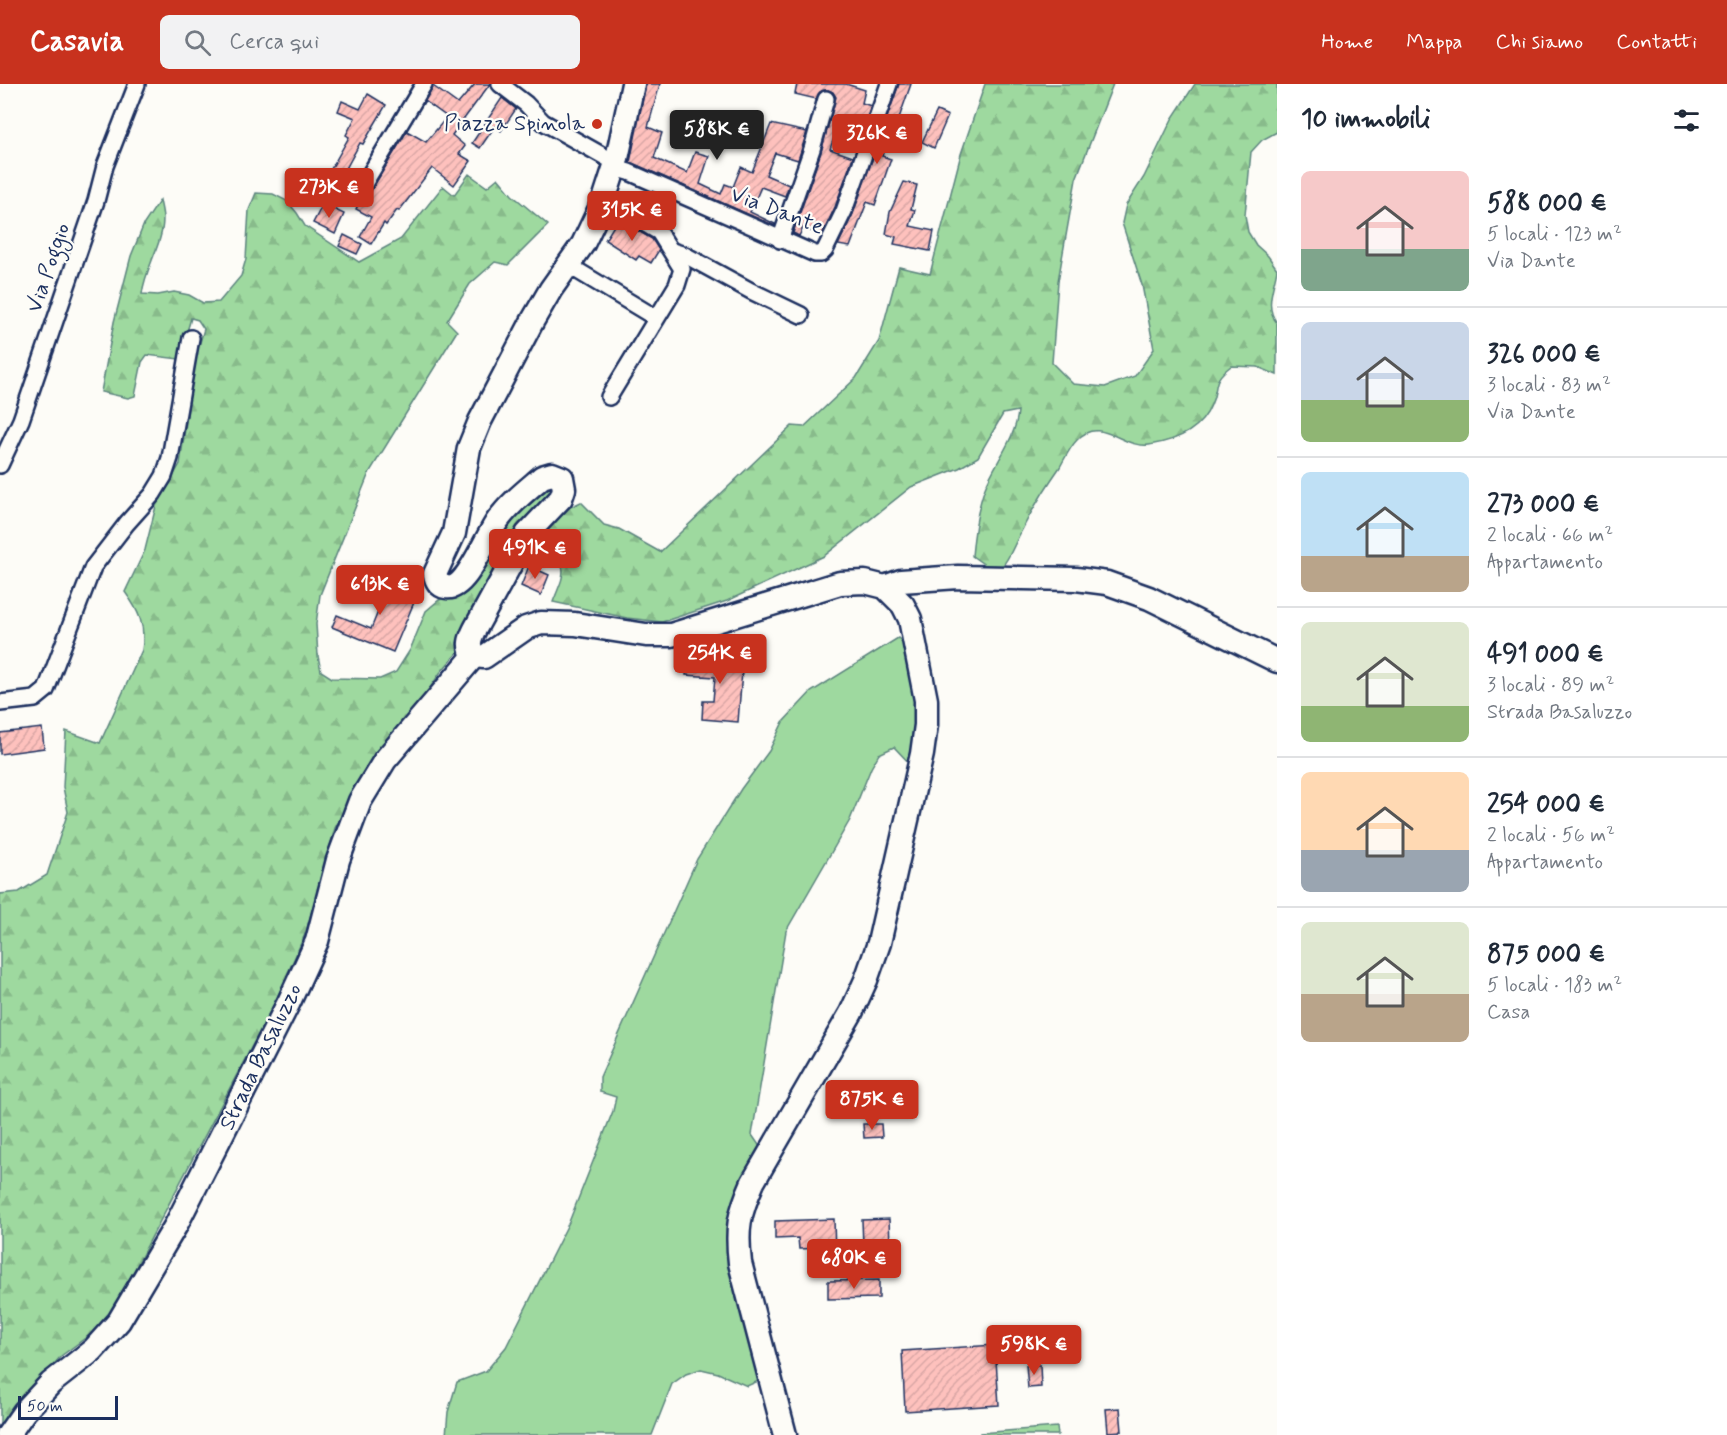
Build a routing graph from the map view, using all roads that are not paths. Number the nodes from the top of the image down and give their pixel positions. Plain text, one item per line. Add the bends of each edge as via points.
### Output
1 (137, 84) edge
2 (424, 84) edge
3 (500, 84) edge
4 (633, 84) edge
5 (889, 84) edge
6 (826, 99) dead end
7 (615, 165) junction
8 (361, 189) dead end
9 (604, 200) junction
10 (780, 240) junction
11 (672, 251) junction
12 (568, 265) junction
13 (801, 315) dead end
14 (656, 318) junction
15 (191, 338) dead end
16 (609, 397) dead end
17 (0, 465) edge
18 (885, 587) junction
19 (474, 656) junction
20 (1277, 661) edge
21 (0, 703) edge
22 (8, 1435) edge
23 (785, 1435) edge

1 - 17 street, Via Poggio via 105,166 21,420
2 - 8 street
3 - 7 street, Via Dante via 543,122
4 - 7 main road
5 - 10 street, Via Dante via 844,212 825,250 815,254
6 - 10 street
7 - 9 main road
7 - 10 street, Via Dante
9 - 11 street via 659,232
9 - 12 main road
11 - 13 street
11 - 14 street via 682,269 681,275
12 - 14 street
12 - 19 main road via 533,320 480,421 470,448 454,533 435,569 441,586 458,585 507,509 542,477 562,477 561,498 527,534 471,637 470,650
14 - 16 street
15 - 21 street via 164,476 93,567 46,690 35,699
18 - 19 main road via 865,582 840,583 671,635 541,622 525,628 484,657
18 - 20 main road via 901,581 958,577 1107,583 1149,598
18 - 23 main road via 910,619 926,700 926,725 879,943 851,1012 753,1182 742,1208 737,1235 740,1263
19 - 22 main road, Strada Basaluzzo via 385,759 360,801 338,860 316,941 289,1002 176,1226 119,1322 93,1350 51,1383

